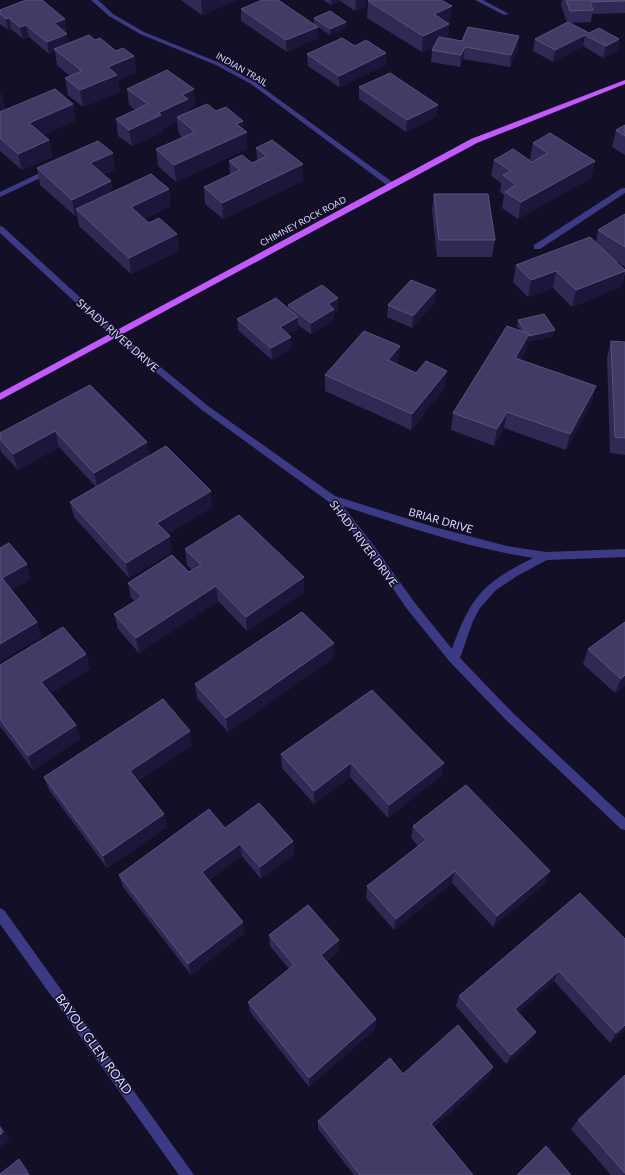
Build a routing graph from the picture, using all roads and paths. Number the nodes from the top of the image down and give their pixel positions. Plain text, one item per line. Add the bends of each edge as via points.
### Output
1 (94, 0) edge
2 (478, 0) edge
3 (506, 14) dead end
4 (625, 82) edge
5 (56, 168) edge
6 (391, 184) junction
7 (625, 190) edge
8 (0, 195) edge
9 (0, 229) edge
10 (537, 247) dead end
11 (115, 334) junction
12 (0, 397) edge
13 (332, 499) junction
14 (625, 553) edge
15 (546, 556) junction
16 (454, 659) junction
17 (625, 825) edge
18 (0, 914) edge
19 (187, 1175) edge

1 - 6 street, INDIAN TRAIL via 111,15 142,33 218,64 253,83
2 - 3 street
4 - 6 main road, CHIMNEY ROCK ROAD via 474,141
5 - 8 street
6 - 11 main road, CHIMNEY ROCK ROAD
7 - 10 street
9 - 11 street, SHADY RIVER DRIVE
11 - 12 main road, CHIMNEY ROCK ROAD
11 - 13 street, SHADY RIVER DRIVE via 204,408
13 - 15 street, BRIAR DRIVE via 460,538 507,550
13 - 16 street, SHADY RIVER DRIVE via 411,606
14 - 15 street, BRIAR DRIVE
15 - 16 street, BRIAR DRIVE via 509,575 488,591 470,614
16 - 17 street, SHADY RIVER DRIVE via 509,716
18 - 19 street, BAYOU GLEN ROAD

